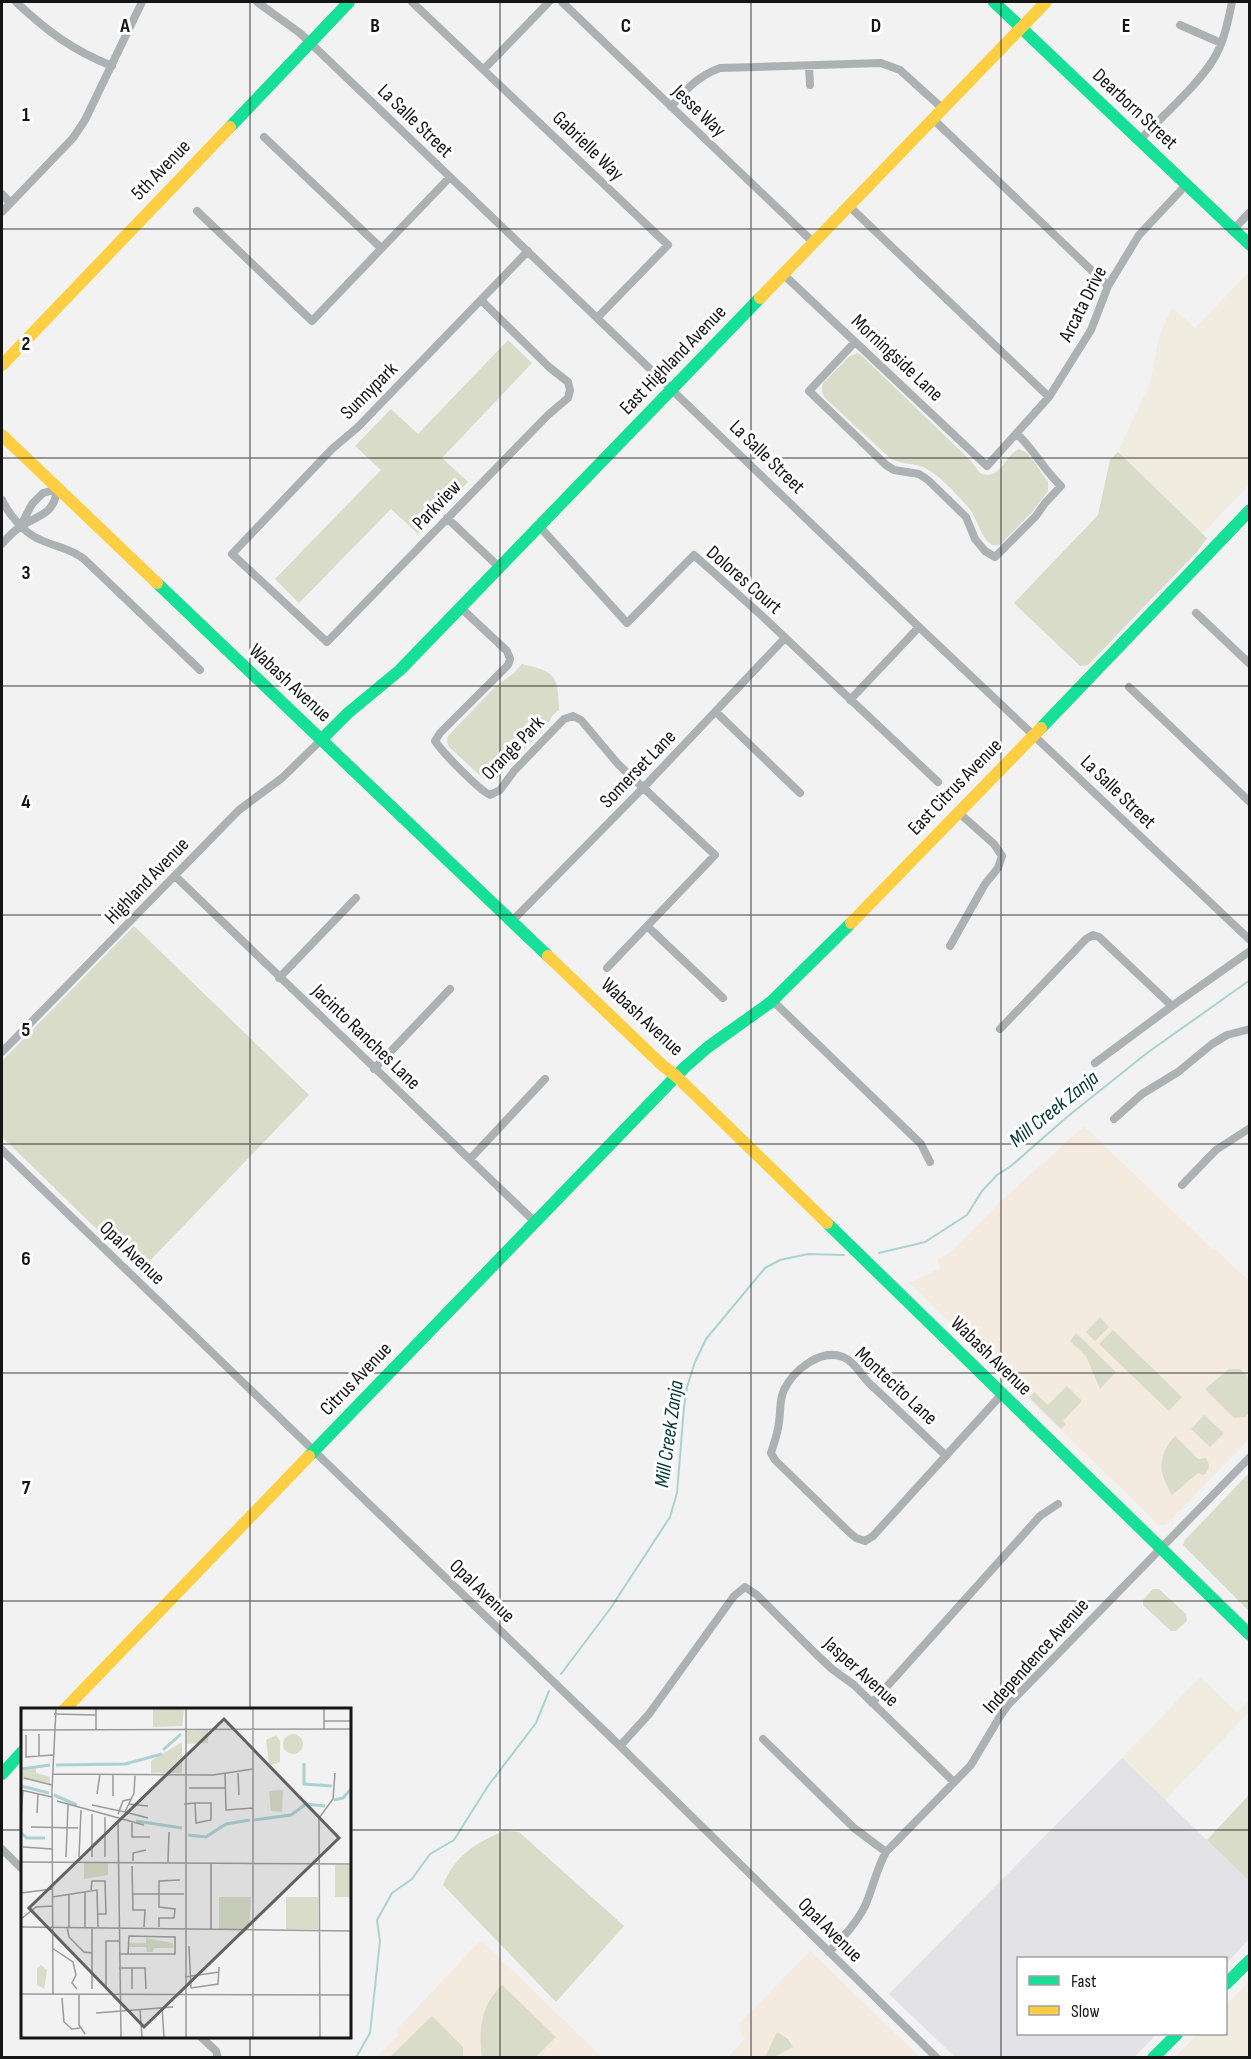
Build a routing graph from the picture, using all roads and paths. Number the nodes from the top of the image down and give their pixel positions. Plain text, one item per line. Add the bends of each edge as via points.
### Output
1 (16, 2) edge
2 (142, 2) edge
3 (257, 2) edge
4 (349, 2) edge
5 (412, 2) edge
6 (549, 2) edge
7 (562, 2) edge
8 (994, 2) edge
9 (1046, 2) edge
10 (1232, 2) edge
11 (1180, 25) dead end
12 (1020, 28) junction
13 (310, 42) junction
14 (1221, 43) junction
15 (112, 66) junction
16 (809, 66) junction
17 (484, 69) junction
18 (810, 85) dead end
19 (671, 107) junction
20 (942, 108) junction
21 (933, 118) junction
22 (264, 137) dead end
23 (1140, 140) junction
24 (450, 177) junction
25 (1186, 185) junction
26 (2, 195) edge
27 (10, 203) junction
28 (849, 206) junction
29 (196, 211) dead end
30 (2, 212) edge
31 (1250, 212) edge
32 (1234, 230) junction
33 (814, 243) junction
34 (1250, 245) edge
35 (381, 248) junction
36 (528, 251) junction
37 (783, 274) junction
38 (1108, 286) junction
39 (481, 300) junction
40 (597, 318) junction
41 (855, 342) junction
42 (2, 366) edge
43 (672, 388) junction
44 (1049, 398) junction
45 (1017, 434) junction
46 (2, 435) edge
47 (987, 466) joint
48 (58, 489) junction
49 (2, 500) edge
50 (1250, 510) edge
51 (447, 518) junction
52 (21, 525) junction
53 (539, 526) junction
54 (2, 544) edge
55 (499, 567) junction
56 (461, 608) junction
57 (1196, 613) dead end
58 (919, 627) junction
59 (785, 638) junction
60 (327, 642) joint
61 (1250, 664) edge
62 (200, 670) dead end
63 (1129, 687) dead end
64 (850, 700) junction
65 (716, 712) junction
66 (1033, 735) junction
67 (321, 740) junction
68 (938, 782) dead end
69 (643, 788) junction
70 (800, 793) dead end
71 (1250, 802) edge
72 (958, 812) junction
73 (175, 876) junction
74 (356, 898) dead end
75 (512, 921) junction
76 (647, 926) junction
77 (1250, 940) edge
78 (950, 946) dead end
79 (1250, 951) edge
80 (607, 968) dead end
81 (279, 978) junction
82 (450, 989) dead end
83 (723, 998) dead end
84 (773, 1001) junction
85 (1172, 1006) junction
86 (1000, 1029) dead end
87 (1250, 1029) edge
88 (2, 1052) edge
89 (1095, 1063) dead end
90 (374, 1069) junction
91 (676, 1076) junction
92 (545, 1079) dead end
93 (1114, 1119) dead end
94 (1250, 1128) edge
95 (2, 1150) edge
96 (470, 1159) junction
97 (930, 1162) dead end
98 (1182, 1185) dead end
99 (535, 1222) junction
100 (1002, 1394) junction
101 (313, 1452) junction
102 (946, 1456) junction
103 (1250, 1457) edge
104 (1058, 1504) dead end
105 (1160, 1548) junction
106 (1250, 1635) edge
107 (872, 1703) junction
108 (66, 1708) edge
109 (763, 1739) dead end
110 (620, 1746) junction
111 (21, 1753) edge
112 (2, 1774) edge
113 (954, 1782) junction
114 (2, 1849) edge
115 (886, 1852) junction
116 (21, 1868) edge
117 (829, 1952) junction
118 (1250, 1960) edge
119 (1227, 1983) edge
120 (1176, 2035) edge
121 (201, 2038) edge
122 (218, 2058) edge
123 (937, 2058) edge
124 (1153, 2058) edge

1 - 15 street via 54,35
2 - 15 street
3 - 13 street, La Salle Street
4 - 13 street, 5th Avenue
5 - 17 street, Gabrielle Way
6 - 17 street
7 - 19 street, Jesse Way
8 - 12 street, Dearborn Street
9 - 12 street, East Highland Avenue
10 - 14 street
11 - 14 street
12 - 20 street, East Highland Avenue
12 - 23 street, Dearborn Street
13 - 24 street, La Salle Street
13 - 42 street, 5th Avenue
14 - 23 street via 1200,76
15 - 27 street via 73,138
16 - 18 street
16 - 19 street via 720,68 692,83
16 - 20 street via 891,66 913,80
17 - 40 street, Gabrielle Way via 668,245
19 - 33 street, Jesse Way
20 - 21 street, East Highland Avenue
21 - 28 street, East Highland Avenue
21 - 38 street
22 - 35 street
23 - 25 street, Dearborn Street
24 - 35 street
24 - 36 street, La Salle Street
25 - 32 street, Dearborn Street
25 - 38 street, Arcata Drive via 1140,235
26 - 27 street
27 - 30 street
28 - 33 street, East Highland Avenue
28 - 44 street
29 - 35 street via 312,321
31 - 32 street
32 - 34 street, Dearborn Street
33 - 37 street, East Highland Avenue
36 - 39 street, Sunnypark
36 - 40 street, La Salle Street
37 - 41 street, Morningside Lane
37 - 43 street, East Highland Avenue
38 - 44 street, Arcata Drive via 1091,330
39 - 51 street, Parkview via 568,382 570,390 568,398
39 - 60 street, Sunnypark via 232,554
40 - 43 street, La Salle Street
41 - 45 street via 809,391 886,465 928,480 966,517 975,539 995,557 1061,486
41 - 47 street, Morningside Lane
43 - 53 street, East Highland Avenue
43 - 58 street, La Salle Street
44 - 45 street, Arcata Drive
45 - 47 street, Arcata Drive
46 - 48 street, Wabash Avenue
48 - 52 street via 43,493
48 - 52 street via 54,503 43,515
48 - 67 street, Wabash Avenue
49 - 52 street
50 - 66 street, East Citrus Avenue
51 - 55 street
51 - 60 street, Parkview
52 - 54 street
52 - 62 street via 34,537 74,551 84,559
53 - 55 street, East Highland Avenue
53 - 59 street, Dolores Court via 627,623 694,555
55 - 56 street, East Highland Avenue
56 - 67 street, East Highland Avenue via 400,670
56 - 69 street, Orange Park via 507,651 510,659 435,741 481,790 490,795 500,790 564,719 573,716
57 - 61 street
58 - 64 street
58 - 66 street, La Salle Street
59 - 64 street, Dolores Court
59 - 65 street, Somerset Lane
63 - 71 street
64 - 68 street, Dolores Court
65 - 69 street, Somerset Lane
65 - 70 street
66 - 72 street, East Citrus Avenue
66 - 77 street, La Salle Street
67 - 73 street, Highland Avenue via 282,778 239,810
67 - 75 street, Wabash Avenue
69 - 75 street, Somerset Lane
69 - 76 street via 714,855
72 - 78 street via 1002,856
72 - 84 street, East Citrus Avenue
73 - 81 street, Jacinto Ranches Lane
73 - 88 street, Highland Avenue
74 - 81 street
75 - 91 street, Wabash Avenue
76 - 80 street
76 - 83 street
79 - 85 street
81 - 90 street, Jacinto Ranches Lane
82 - 90 street
84 - 91 street, East Citrus Avenue via 705,1048
84 - 97 street via 921,1144
85 - 86 street via 1093,935
85 - 89 street
87 - 93 street via 1212,1044
90 - 96 street, Jacinto Ranches Lane
91 - 99 street, Citrus Avenue
91 - 100 street, Wabash Avenue
92 - 96 street
94 - 98 street via 1216,1150
95 - 101 street, Opal Avenue
96 - 99 street, Jacinto Ranches Lane
99 - 101 street, Citrus Avenue
100 - 102 street, Montecito Lane
100 - 105 street, Wabash Avenue
101 - 108 street, Citrus Avenue
101 - 110 street, Opal Avenue
102 - 102 street, Montecito Lane via 873,1536 865,1540 856,1538 771,1453 784,1389 797,1370 821,1357 846,1358
103 - 105 street, Independence Avenue
104 - 107 street via 1040,1516
105 - 106 street, Wabash Avenue
105 - 113 street, Independence Avenue via 1008,1705 978,1756
107 - 110 street, Jasper Avenue via 745,1587 734,1596 649,1714
107 - 113 street, Jasper Avenue
109 - 115 street via 854,1828
110 - 117 street, Opal Avenue
111 - 112 street
113 - 115 street, Independence Avenue
114 - 116 street
115 - 117 street, Independence Avenue via 858,1920
117 - 123 street, Opal Avenue
118 - 119 street
120 - 124 street
121 - 122 street

